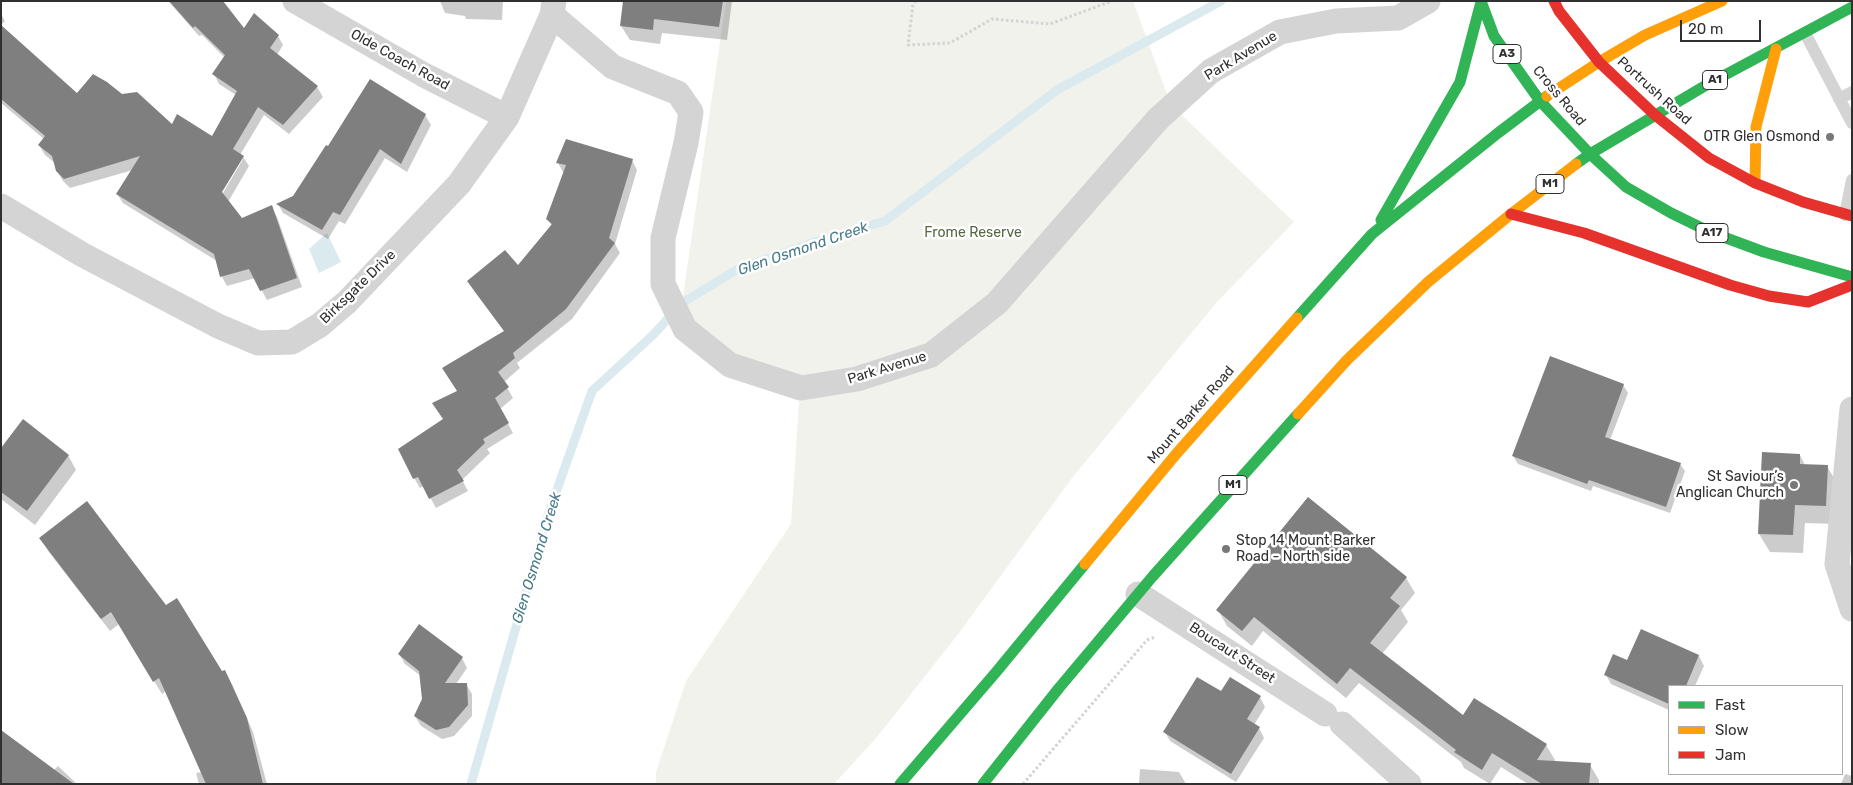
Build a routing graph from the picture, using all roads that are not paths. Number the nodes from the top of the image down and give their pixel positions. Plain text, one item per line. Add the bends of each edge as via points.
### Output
1 (295, 1) edge
2 (1428, 1) edge
3 (1554, 1) edge
4 (1722, 1) edge
5 (1481, 2) edge
6 (1852, 7) edge
7 (553, 8) edge
8 (1805, 33) junction
9 (1776, 49) junction
10 (1599, 62) junction
11 (1852, 92) edge
12 (1839, 99) junction
13 (1540, 101) junction
14 (1655, 115) junction
15 (507, 117) junction
16 (1852, 123) edge
17 (1590, 154) junction
18 (1852, 180) edge
19 (1755, 183) junction
20 (1, 206) edge
21 (1511, 214) junction
22 (1849, 215) edge
23 (1372, 234) junction
24 (1852, 277) edge
25 (1852, 285) edge
26 (1852, 409) edge
27 (1138, 594) junction
28 (1852, 609) edge
29 (900, 784) edge
30 (983, 784) edge
31 (1409, 784) edge

1 - 15 street, Olde Coach Road via 424,75
2 - 7 street, Park Avenue via 1398,18 1336,21 1280,32 1211,72 1158,119 997,302 931,355 857,379 800,388 730,365 685,329 663,284 663,238 691,112 678,93 613,67
3 - 10 highway via 1559,12
4 - 10 highway, Mount Barker Road via 1645,35
5 - 13 highway, Cross Road / A3 via 1494,36
5 - 23 highway via 1460,82
6 - 8 highway, A1
7 - 15 street, Birksgate Drive
8 - 9 highway, A1
8 - 12 lane
9 - 14 highway, A1
9 - 19 highway via 1756,127
10 - 13 highway, Mount Barker Road
10 - 14 highway, Portrush Road
11 - 12 lane
12 - 16 lane
13 - 17 highway, Cross Road / A17
13 - 23 highway, Mount Barker Road
14 - 17 highway, A1
14 - 19 highway, Portrush Road via 1709,158
15 - 20 street, Birksgate Drive via 459,184 347,302 320,325 292,342 258,343 218,326 83,255
17 - 21 highway, M1
17 - 24 highway, A17 via 1638,195 1710,232 1764,252
18 - 22 lane
19 - 22 highway, Portrush Road via 1803,202
21 - 25 highway via 1584,234 1769,296 1808,302
21 - 27 highway, M1 via 1428,282 1347,360
23 - 29 highway, Mount Barker Road via 1177,453
26 - 28 street via 1837,564
27 - 30 highway, M1
27 - 31 street, Boucaut Street via 1334,719

